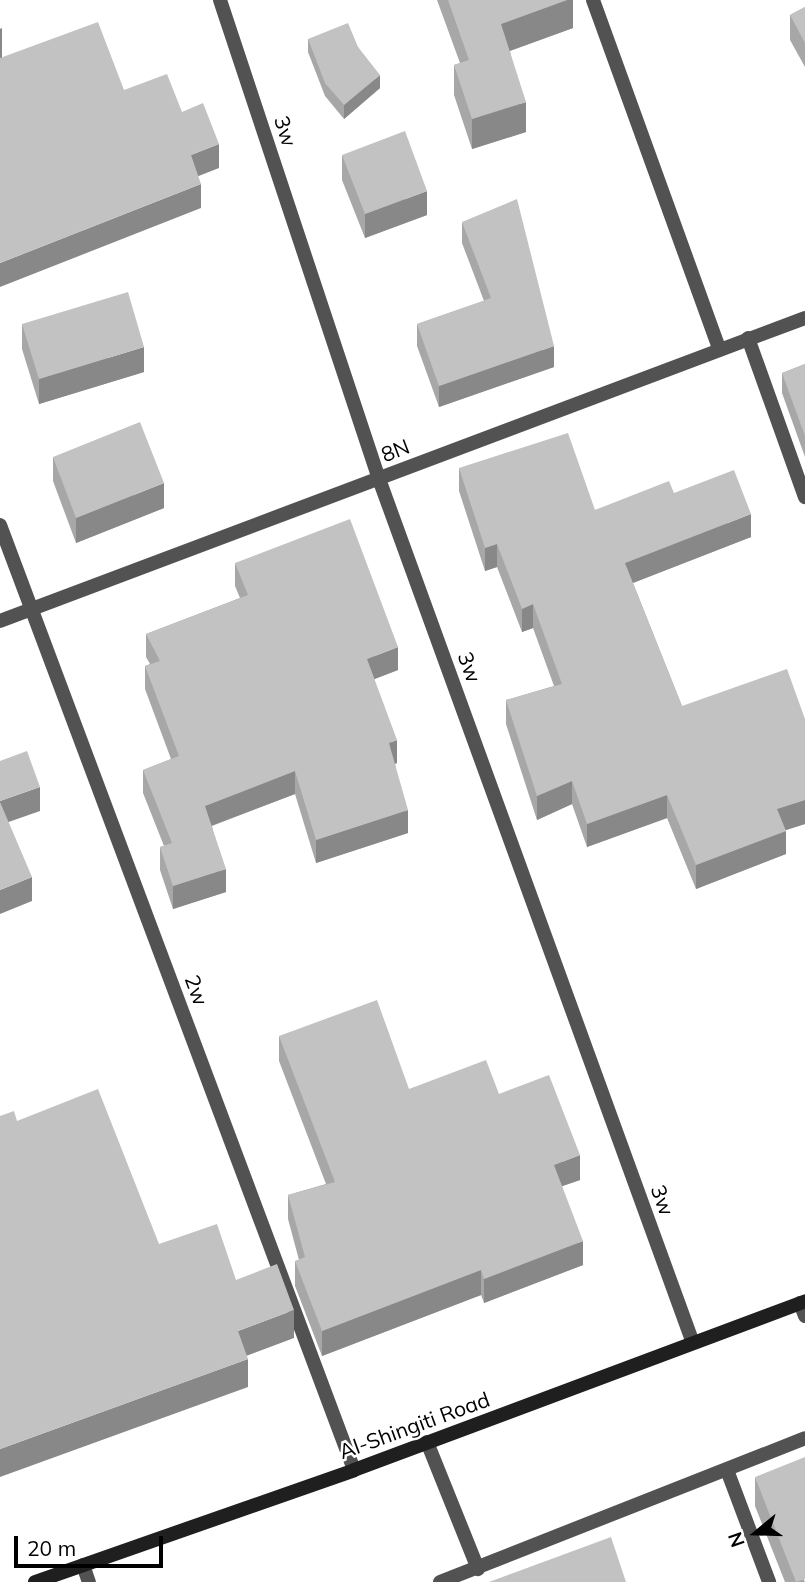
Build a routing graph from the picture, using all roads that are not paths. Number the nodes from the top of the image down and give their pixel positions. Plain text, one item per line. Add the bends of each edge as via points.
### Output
1 (220, 0) edge
2 (593, 0) edge
3 (805, 318) edge
4 (748, 338) junction
5 (720, 350) junction
6 (379, 479) junction
7 (805, 497) edge
8 (0, 525) edge
9 (33, 609) junction
10 (0, 621) edge
11 (803, 1307) edge
12 (693, 1343) junction
13 (805, 1438) edge
14 (427, 1442) junction
15 (354, 1470) junction
16 (727, 1470) junction
17 (83, 1565) junction
18 (478, 1569) junction
19 (35, 1582) edge
20 (89, 1582) edge
21 (440, 1582) edge
22 (769, 1582) edge

1 - 6 street, 3w
2 - 5 street
3 - 4 street, 8N
4 - 5 street, 8N
4 - 7 street
5 - 6 street, 8N
6 - 9 street, 8N
6 - 12 street, 3w
8 - 9 street, 2w
9 - 10 street, 8N
9 - 15 street, 2w
11 - 12 street, Al-Shingiti Road
12 - 14 street, Al-Shingiti Road
13 - 16 street
14 - 15 street, Al-Shingiti Road
14 - 18 street
15 - 17 street, Al-Shingiti Road
16 - 18 street
16 - 22 street
17 - 19 street, Al-Shingiti Road
17 - 20 street
18 - 21 street

